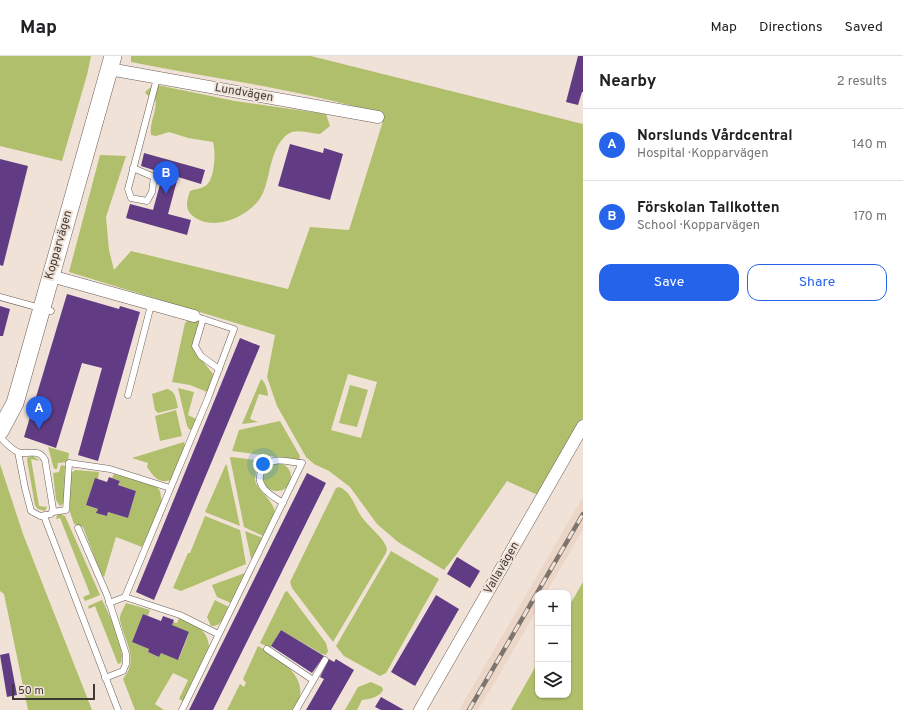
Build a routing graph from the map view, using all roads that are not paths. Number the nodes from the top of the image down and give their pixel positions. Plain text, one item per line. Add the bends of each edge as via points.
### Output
1 (111, 62) edge
2 (157, 78) junction
3 (378, 117) dead end
4 (133, 168) junction
5 (51, 276) junction
6 (0, 297) edge
7 (151, 305) junction
8 (46, 309) junction
9 (199, 318) junction
10 (220, 369) junction
11 (128, 395) dead end
12 (583, 426) edge
13 (0, 431) edge
14 (0, 437) edge
15 (18, 452) junction
16 (170, 488) junction
17 (283, 503) junction
18 (52, 512) junction
19 (44, 516) junction
20 (78, 528) dead end
21 (125, 597) junction
22 (109, 603) junction
23 (218, 634) junction
24 (267, 649) dead end
25 (325, 660) dead end
26 (105, 678) junction
27 (313, 680) junction
28 (118, 710) edge
29 (182, 710) edge
30 (296, 710) edge
31 (420, 710) edge

1 - 2 street, Lundvägen
1 - 5 street, Kopparvägen
2 - 3 street, Lundvägen
2 - 4 lane
4 - 4 lane via 128,186 129,195 137,200 147,201 152,192 154,177
5 - 7 street
5 - 8 street, Kopparvägen
6 - 8 lane
7 - 9 street
7 - 11 lane
8 - 13 street, Kopparvägen via 15,403
9 - 10 lane via 195,346 201,356
9 - 10 lane via 234,330
10 - 16 lane
12 - 31 street, Vallavägen
14 - 15 lane
15 - 18 lane via 39,452 45,460
15 - 19 lane via 29,506 36,515
16 - 18 lane via 123,472 69,463 66,510
16 - 21 lane
17 - 17 lane via 263,488 260,477 262,469 275,460 302,463
17 - 23 lane
18 - 19 lane
19 - 26 lane
20 - 22 lane
21 - 22 lane
21 - 23 lane via 180,615
22 - 26 lane via 126,660 123,671
23 - 29 lane
24 - 27 lane
25 - 27 lane
26 - 28 lane
27 - 30 lane

